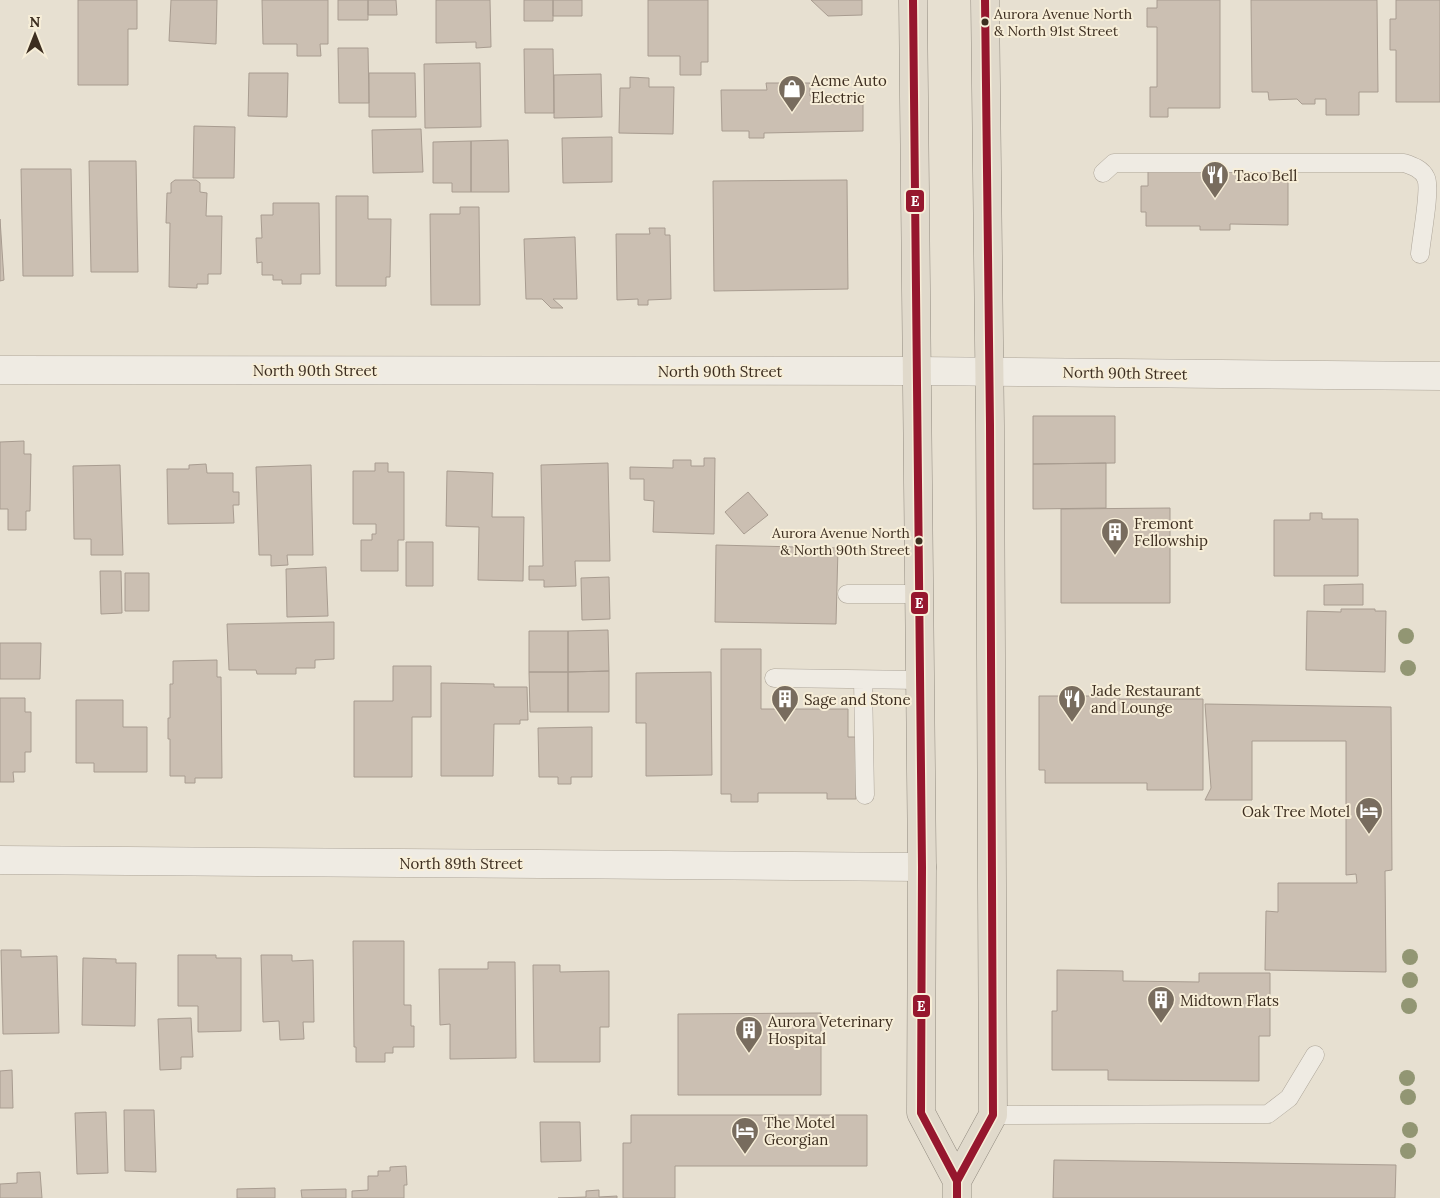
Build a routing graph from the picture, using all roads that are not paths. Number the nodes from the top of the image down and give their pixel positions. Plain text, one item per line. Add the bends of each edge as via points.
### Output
1 (913, 0) edge
2 (985, 0) edge
3 (1102, 174) dead end
4 (1420, 254) dead end
5 (0, 370) edge
6 (916, 371) junction
7 (990, 372) junction
8 (1440, 376) edge
9 (1440, 384) edge
10 (847, 594) dead end
11 (919, 594) junction
12 (774, 678) dead end
13 (863, 680) junction
14 (920, 680) junction
15 (865, 796) dead end
16 (0, 860) edge
17 (922, 867) junction
18 (1315, 1055) dead end
19 (993, 1115) junction
20 (957, 1190) edge

1 - 6 highway
2 - 7 highway
3 - 4 lane via 1114,163 1404,163 1416,167 1426,179
5 - 6 street, North 90th Street
6 - 7 street, North 90th Street
6 - 11 highway
7 - 8 street, North 90th Street
7 - 19 highway
8 - 9 street
10 - 11 lane
11 - 14 highway
12 - 13 lane
13 - 14 lane
13 - 15 lane
14 - 17 highway
16 - 17 street, North 89th Street
17 - 20 highway via 921,1113
18 - 19 lane via 1289,1098 1268,1114
19 - 20 highway

